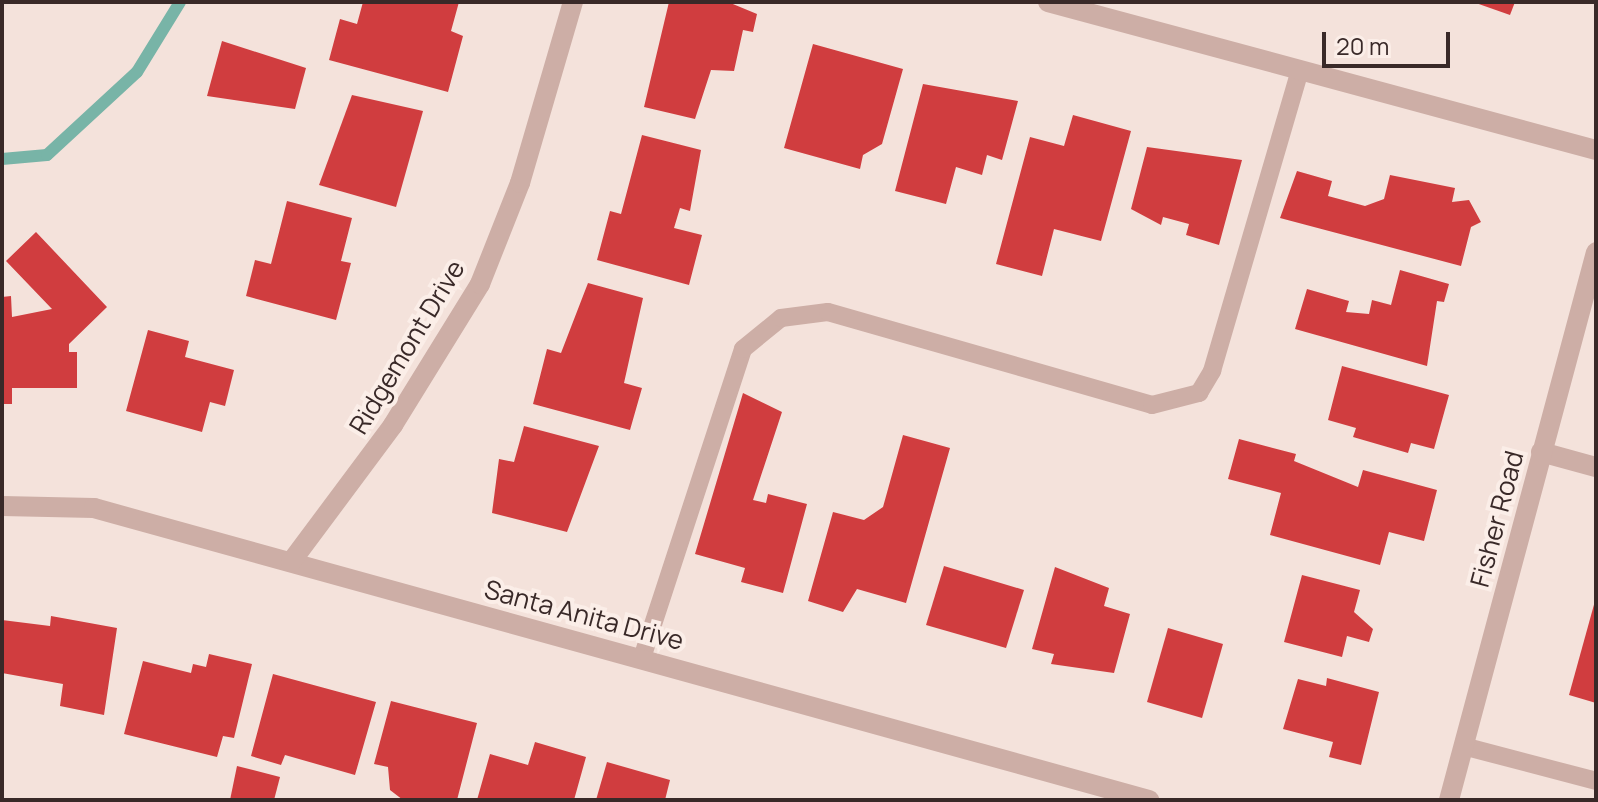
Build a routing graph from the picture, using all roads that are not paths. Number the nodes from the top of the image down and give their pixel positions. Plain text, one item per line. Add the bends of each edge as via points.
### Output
1 (573, 2) edge
2 (1048, 2) edge
3 (1300, 70) junction
4 (1596, 150) edge
5 (1596, 252) edge
6 (1541, 452) junction
7 (1596, 467) edge
8 (2, 506) edge
9 (291, 562) junction
10 (642, 658) junction
11 (1463, 746) junction
12 (1596, 781) edge
13 (1093, 793) edge
14 (1149, 800) edge
15 (1449, 800) edge

1 - 9 street, Ridgemont Drive via 520,183 480,284 393,425
2 - 3 street
3 - 4 street
3 - 10 lane via 1212,371 1199,393 1152,405 828,312 781,318 743,349
5 - 6 street, Fisher Road
6 - 7 street
6 - 11 street, Fisher Road
8 - 9 street, Santa Anita Drive via 94,508
9 - 10 street, Santa Anita Drive
10 - 13 street, Santa Anita Drive
11 - 12 lane
11 - 15 street, Fisher Road
13 - 14 street, Santa Anita Drive

